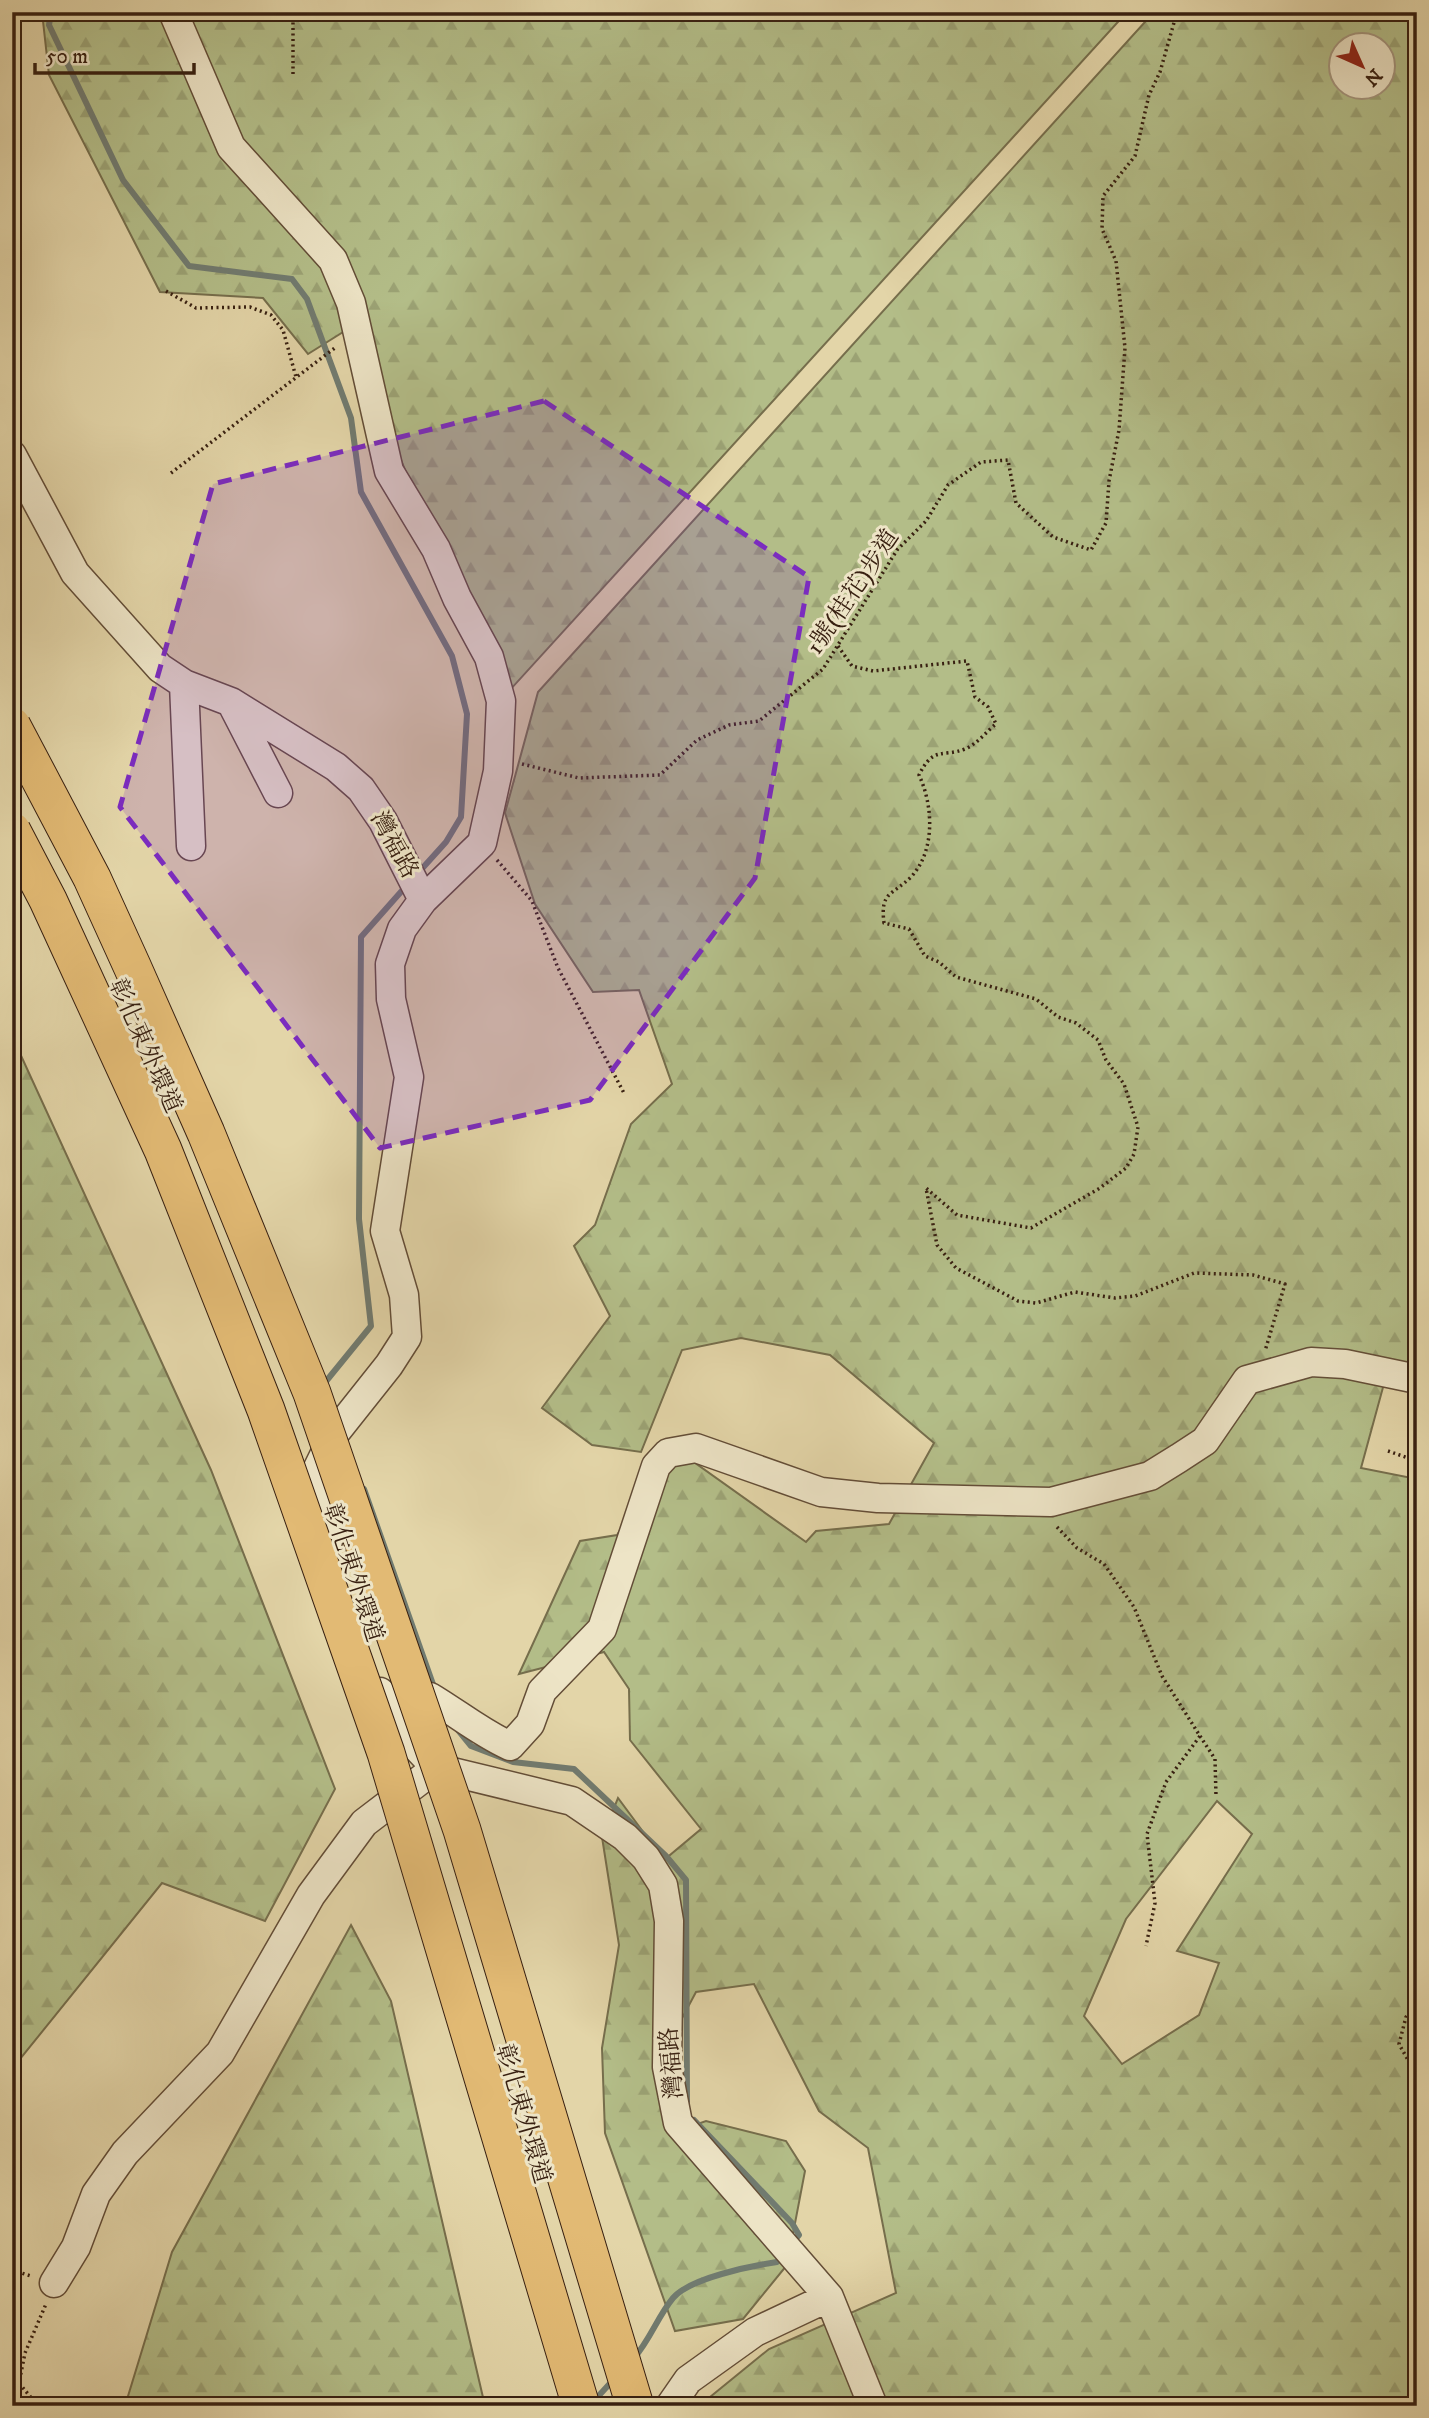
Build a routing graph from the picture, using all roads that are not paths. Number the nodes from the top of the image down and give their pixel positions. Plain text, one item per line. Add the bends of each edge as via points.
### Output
1 (173, 12) edge
2 (12, 455) edge
3 (184, 684) junction
4 (231, 702) junction
5 (12, 726) edge
6 (12, 772) edge
7 (278, 793) dead end
8 (12, 831) edge
9 (191, 846) dead end
10 (12, 881) edge
11 (423, 900) junction
12 (1417, 1378) edge
13 (354, 1407) junction
14 (408, 1704) junction
15 (436, 1768) junction
16 (54, 2283) road end
17 (829, 2297) junction
18 (557, 2406) edge
19 (581, 2406) edge
20 (609, 2406) edge
21 (635, 2406) edge
22 (670, 2406) edge
23 (873, 2406) edge

1 - 11 street via 231,147 333,260 351,303 389,471 436,548 489,657 501,701 498,771 482,843
2 - 3 street, 灣福路 via 75,573 160,668
3 - 4 street, 灣福路
3 - 9 street
4 - 7 street
4 - 11 street, 灣福路 via 336,767 361,789 383,821
5 - 21 main road, bridge via 115,928 206,1133 312,1393 462,1830
6 - 20 main road, 彰化東外環道 via 114,975 189,1142 320,1474 437,1824
8 - 19 main road, 彰化東外環道, bridge via 163,1150 266,1410 386,1753
10 - 18 main road via 145,1165 248,1419 394,1853
11 - 13 street, 灣福路 via 402,929 390,964 391,999 409,1077 385,1231 404,1295 407,1337
12 - 14 street via 1311,1362 1247,1380 1205,1441 1150,1476 1051,1502 878,1498 821,1492 696,1448 668,1453 656,1466 602,1629 542,1691 530,1724 510,1745 484,1734 430,1697
13 - 14 street, 灣福路 via 328,1460 330,1476
13 - 15 street, 灣福路 via 324,1451 315,1474 321,1518 390,1719
14 - 15 street, 灣福路
15 - 16 street via 364,1824 312,1895 220,2053 125,2153 96,2194 76,2247
15 - 17 street, 灣福路 via 572,1801 625,1837 646,1858 663,1885 669,1921 667,2067 678,2123
17 - 22 street via 755,2332 688,2380
17 - 23 street, 灣福路

